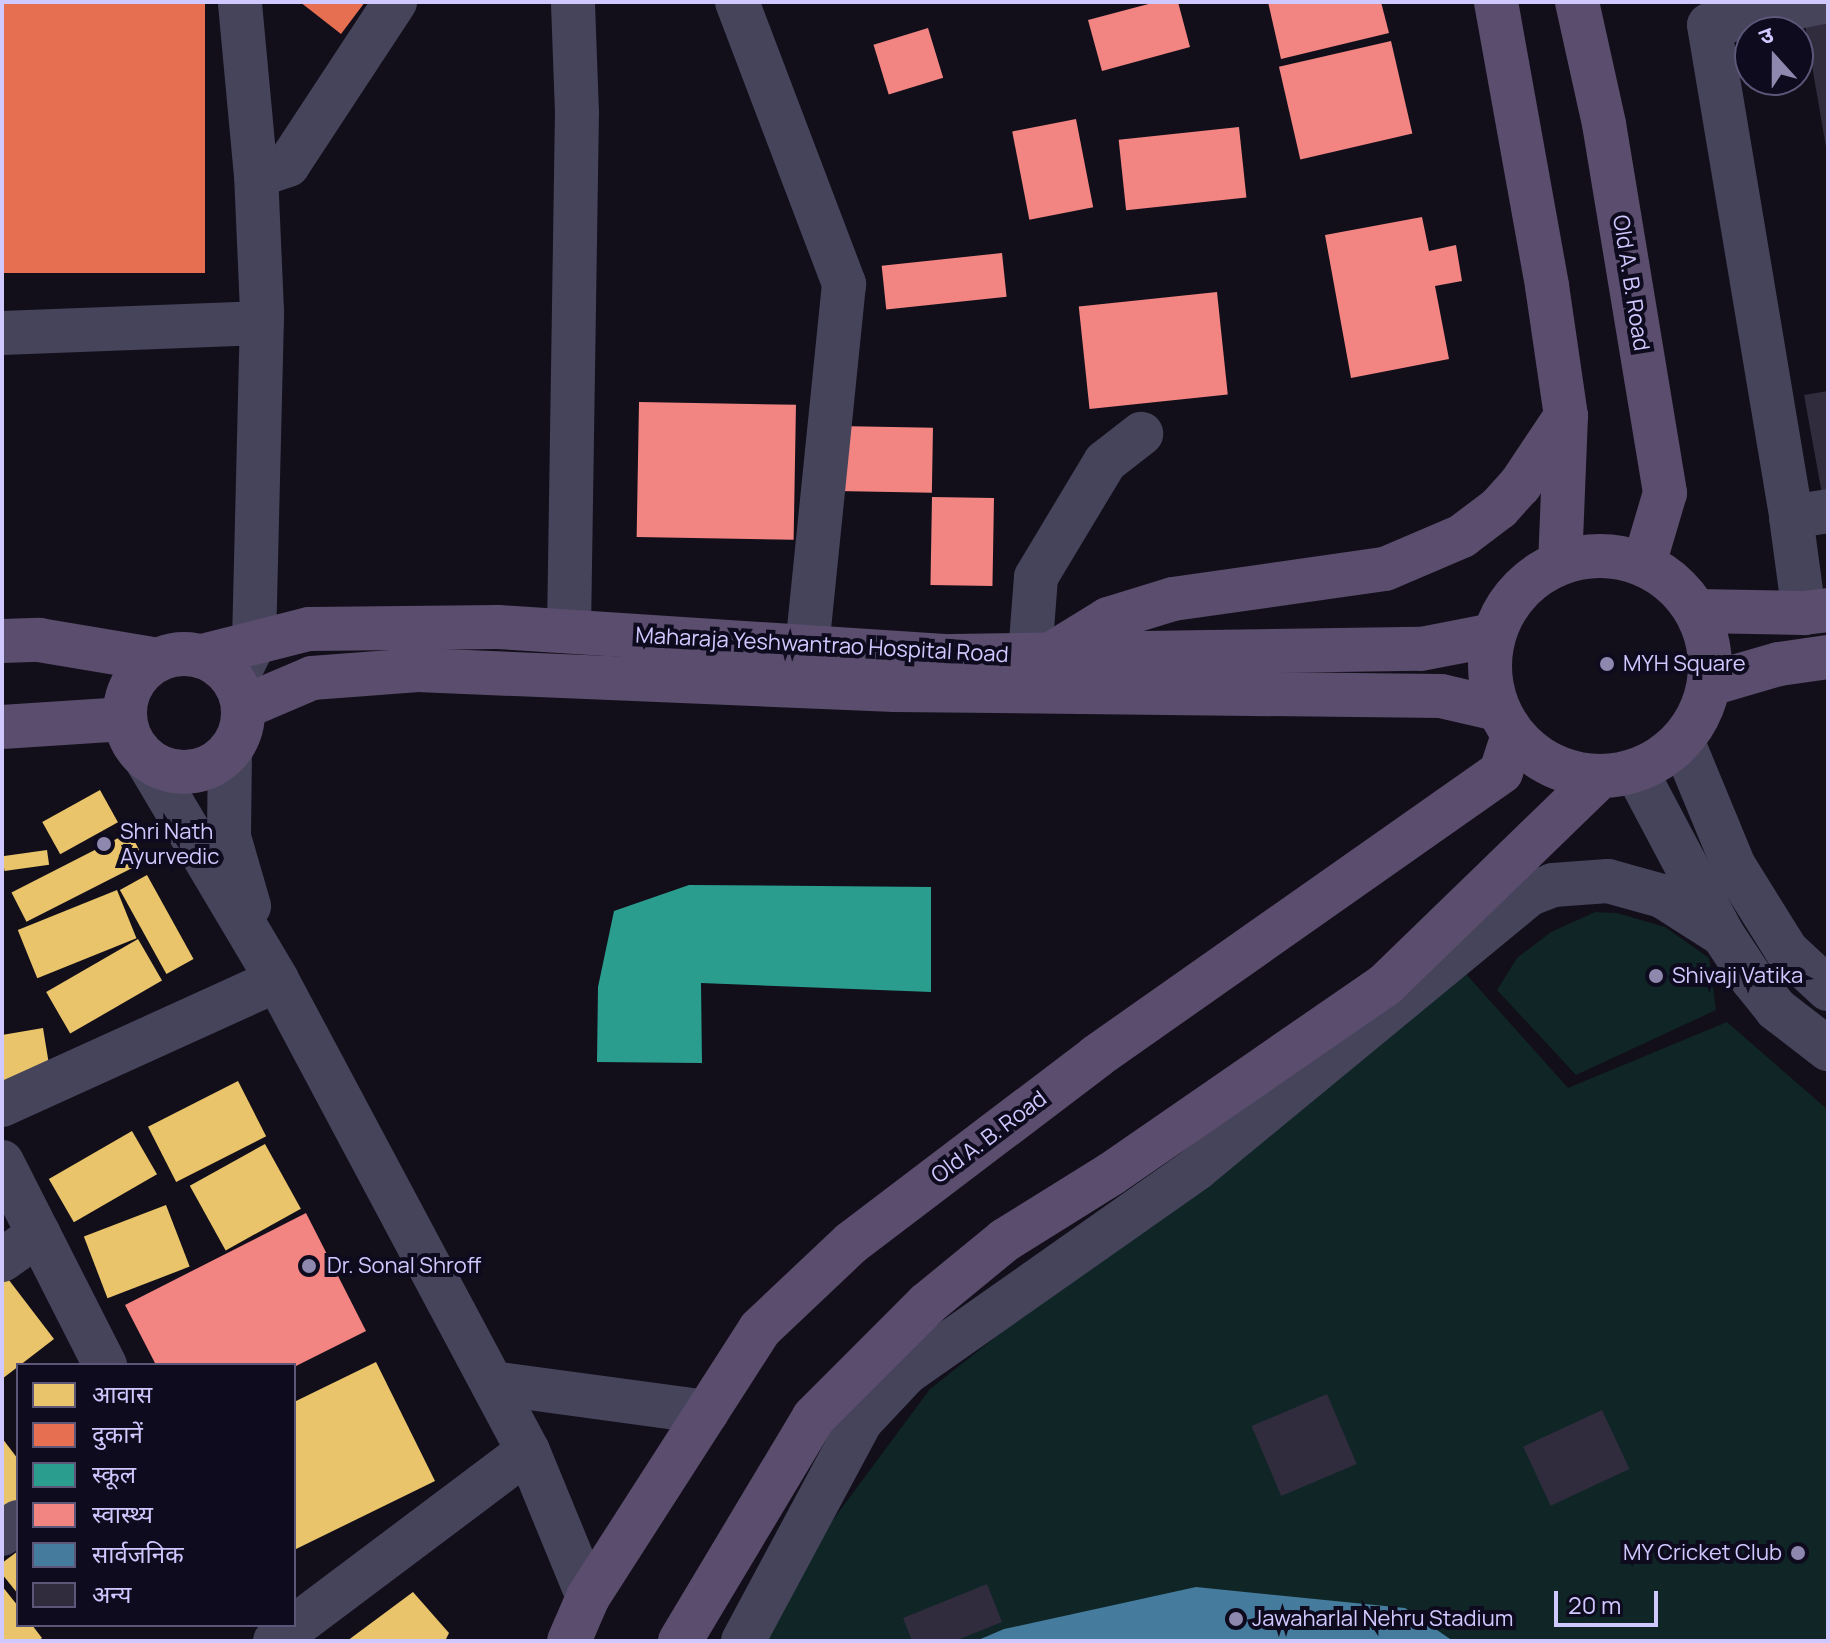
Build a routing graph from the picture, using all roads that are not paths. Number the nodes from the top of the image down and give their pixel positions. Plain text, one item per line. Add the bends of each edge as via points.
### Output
1 (240, 2) edge
2 (395, 2) edge
3 (573, 2) edge
4 (737, 2) edge
5 (1496, 2) edge
6 (1577, 2) edge
7 (1823, 2) edge
8 (256, 176) junction
9 (262, 323) junction
10 (2, 333) edge
11 (1566, 416) junction
12 (1141, 434) dead end
13 (1810, 514) edge
14 (1560, 563) junction
15 (1644, 564) junction
16 (1697, 611) junction
17 (1816, 611) edge
18 (569, 631) junction
19 (1493, 635) junction
20 (2, 641) edge
21 (254, 643) junction
22 (807, 646) junction
23 (1040, 655) junction
24 (1828, 657) edge
25 (158, 660) junction
26 (227, 682) junction
27 (1710, 684) junction
28 (125, 719) junction
29 (1505, 723) junction
30 (2, 727) edge
31 (1682, 740) junction
32 (230, 751) junction
33 (146, 759) junction
34 (1618, 774) junction
35 (1723, 935) junction
36 (272, 973) junction
37 (1828, 989) edge
38 (1828, 1049) edge
39 (2, 1105) edge
40 (2, 1162) edge
41 (39, 1234) junction
42 (2, 1260) edge
43 (104, 1363) edge
44 (492, 1383) junction
45 (707, 1412) junction
46 (528, 1451) junction
47 (810, 1509) junction
48 (758, 1511) junction
49 (588, 1597) junction
50 (296, 1625) edge
51 (294, 1627) edge
52 (275, 1641) edge
53 (569, 1641) edge
54 (680, 1641) edge
55 (743, 1641) edge

1 - 8 street
2 - 8 street via 288,165
3 - 18 street via 577,113
4 - 22 street via 844,284
5 - 11 main road
6 - 15 main road, Old A. B. Road via 1604,124 1665,493
7 - 13 street via 1709,25
8 - 9 street
9 - 10 street
9 - 21 street
11 - 14 main road
11 - 23 main road via 1520,485 1462,536 1385,569 1173,599 1108,619
12 - 23 street via 1105,462 1036,577
13 - 17 street
14 - 15 main road via 1603,555
14 - 19 main road via 1518,591
15 - 16 main road via 1674,583
16 - 17 main road
16 - 27 main road via 1710,647
18 - 21 main road, Maharaja Yeshwantrao Hospital Road via 309,629
18 - 22 main road, Maharaja Yeshwantrao Hospital Road
19 - 23 main road, Maharaja Yeshwantrao Hospital Road via 1421,649
19 - 29 main road via 1489,672
20 - 25 main road via 39,640
21 - 26 main road, Maharaja Yeshwantrao Hospital Road
22 - 23 main road, Maharaja Yeshwantrao Hospital Road via 952,656
24 - 27 main road via 1779,664
25 - 26 main road via 179,654
25 - 28 main road via 139,675 128,694
26 - 29 main road, Maharaja Yeshwantrao Hospital Road via 418,670 895,690 1441,696
26 - 32 main road via 242,731
27 - 31 main road via 1702,710
28 - 30 main road
28 - 33 main road via 133,744
29 - 34 main road via 1537,758 1567,772
29 - 45 main road, Old A. B. Road via 1501,772 1097,1056 851,1243 760,1329
31 - 34 main road via 1668,754
31 - 37 street via 1734,866 1787,951
32 - 33 main road via 214,765 190,772 166,770
32 - 36 street via 229,837
33 - 36 street
34 - 35 street
34 - 48 main road via 1384,986 1111,1174 1005,1240 927,1304 814,1417
35 - 38 street via 1776,1009
35 - 47 street via 1662,896 1622,884 1589,880 1530,894 1196,1169 906,1373 861,1421
36 - 39 street
36 - 44 street
40 - 41 street
41 - 42 street
41 - 43 street
44 - 45 street
44 - 46 street
45 - 49 main road, Old A. B. Road
46 - 49 street
46 - 50 street
47 - 48 street
47 - 55 street
48 - 54 main road
49 - 53 main road, Old A. B. Road
51 - 52 street

